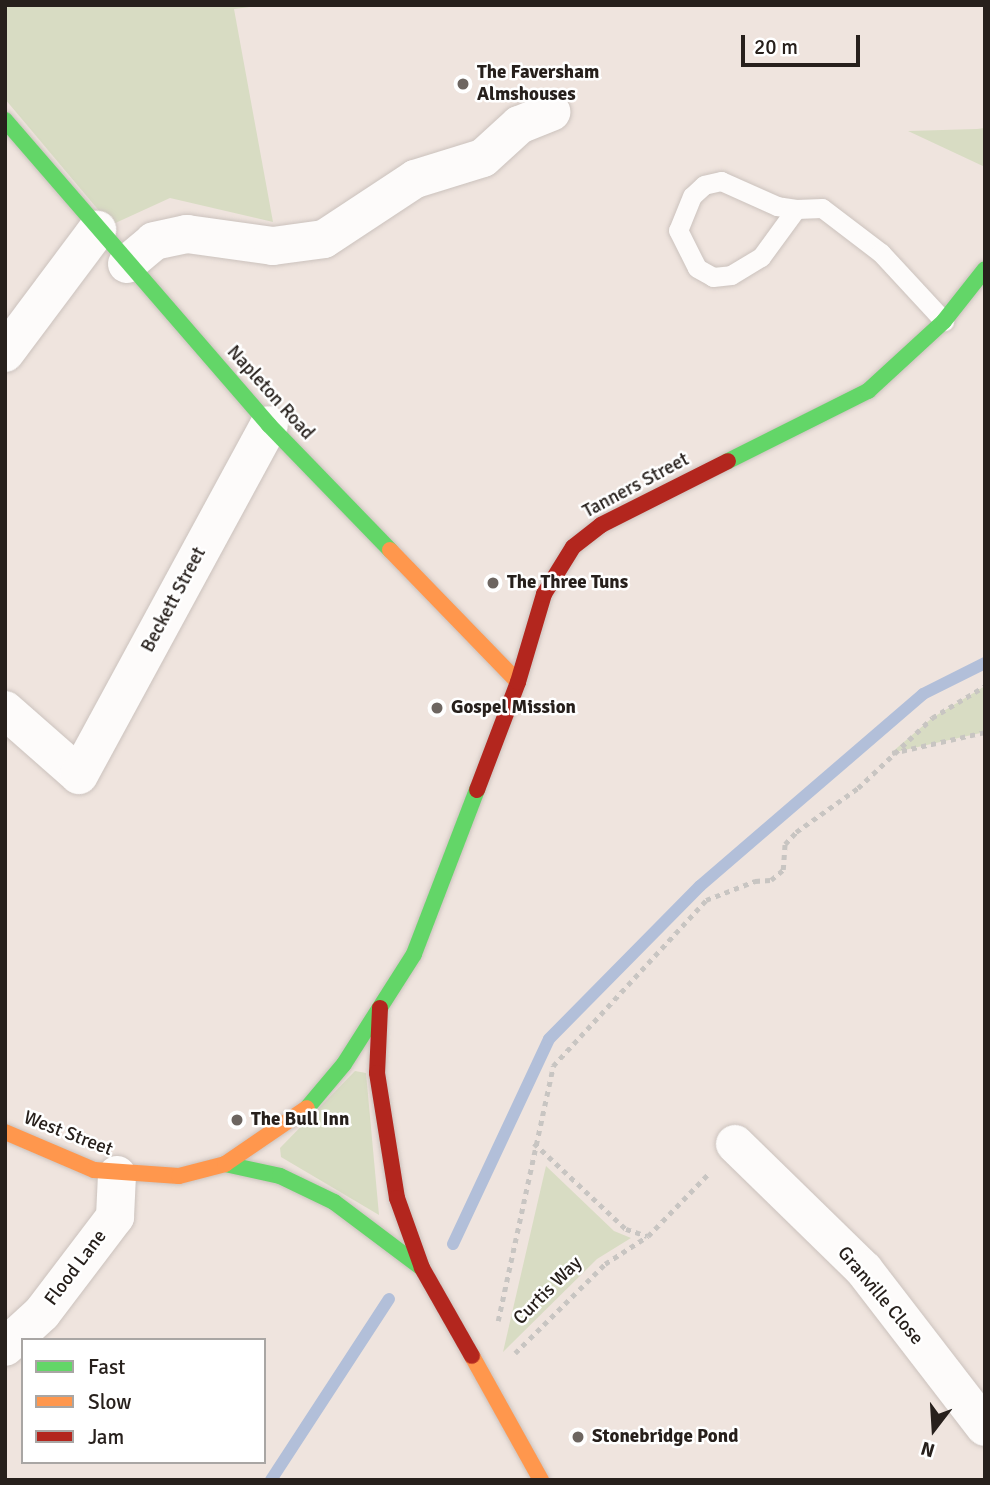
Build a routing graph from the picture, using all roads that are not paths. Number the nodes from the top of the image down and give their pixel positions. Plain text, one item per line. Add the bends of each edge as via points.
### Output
1 (551, 112) dead end
2 (5, 120) edge
3 (796, 209) junction
4 (97, 230) junction
5 (127, 264) junction
6 (985, 270) edge
7 (944, 321) junction
8 (5, 353) edge
9 (269, 425) junction
10 (518, 681) junction
11 (5, 710) edge
12 (380, 1007) junction
13 (5, 1132) edge
14 (736, 1144) road end
15 (225, 1164) junction
16 (117, 1175) junction
17 (422, 1268) junction
18 (5, 1347) edge
19 (985, 1427) edge
20 (541, 1480) edge

1 - 5 street via 519,125 483,158 415,179 324,239 273,246 187,234 154,241
2 - 4 street, Napleton Road
3 - 3 lane via 761,257 731,275 713,277 697,268 678,230 683,208 692,196 704,185 722,181 777,206
3 - 7 lane via 822,208 849,226 881,253
4 - 5 street, Napleton Road
4 - 8 street
5 - 9 street, Napleton Road
6 - 7 street, Tanners Street
7 - 10 street, Tanners Street via 868,391 601,525 573,547 544,593
9 - 10 street, Napleton Road
9 - 11 street, Beckett Street via 79,775
10 - 12 street, Tanners Street via 414,954
12 - 15 street, West Street via 312,1104 275,1134
12 - 17 street via 377,1073 385,1142 397,1198
13 - 16 street, West Street via 94,1170
14 - 19 street, Granville Close via 864,1270
15 - 16 street, West Street via 179,1176
15 - 17 street via 280,1176 334,1202
16 - 18 street, Flood Lane via 115,1217 41,1313
17 - 20 street

